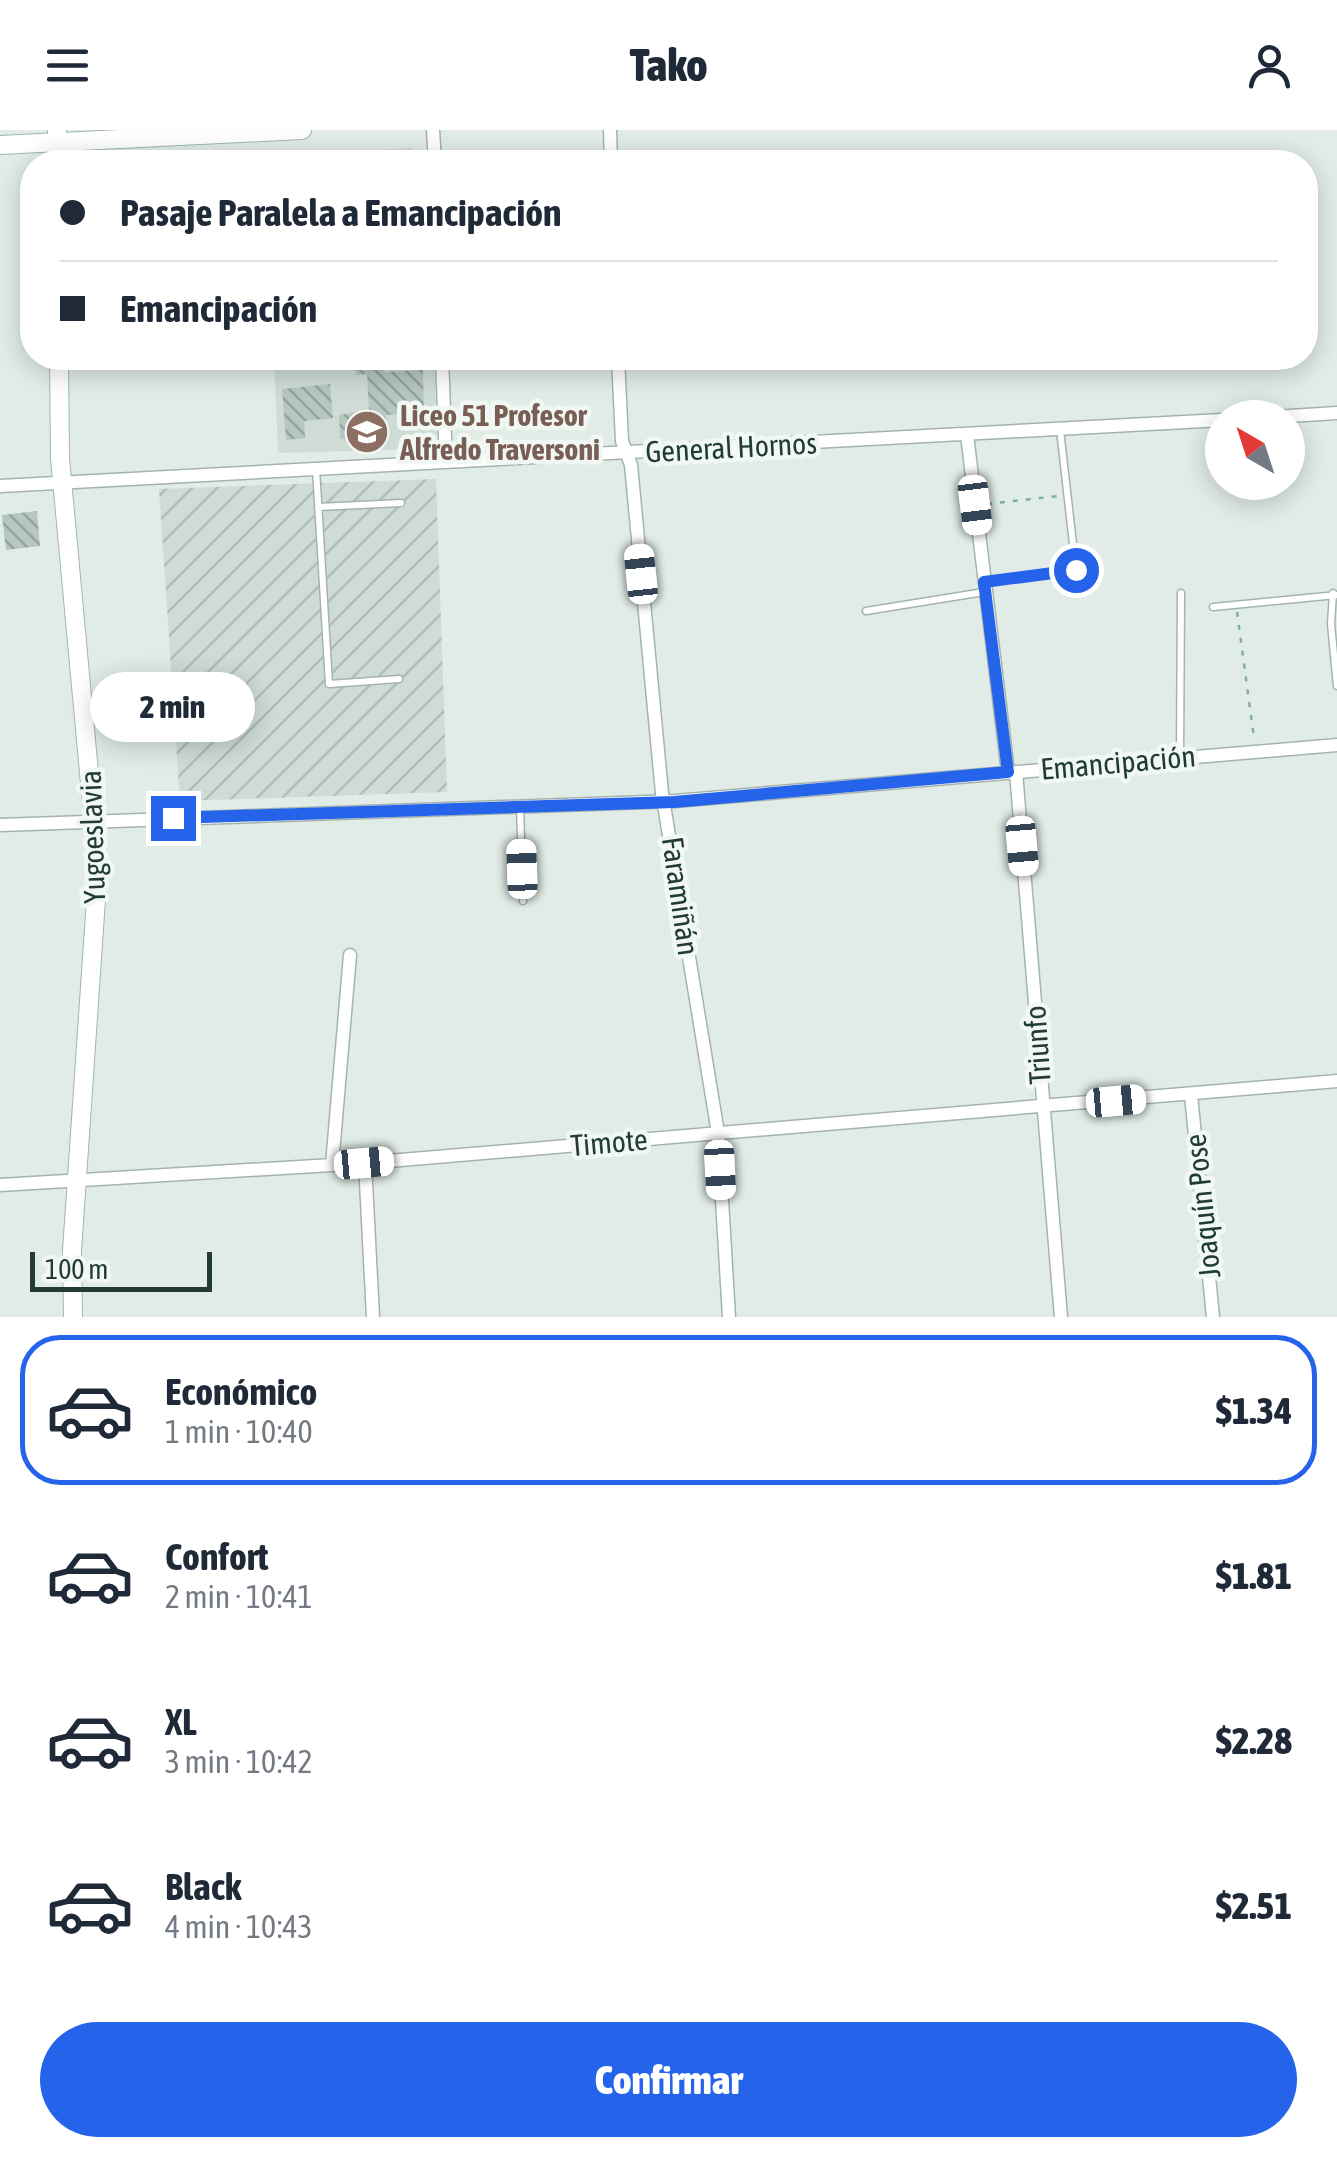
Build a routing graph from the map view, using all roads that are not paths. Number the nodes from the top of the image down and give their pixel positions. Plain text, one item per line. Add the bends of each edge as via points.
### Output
1 (302, 130) edge
2 (57, 136) edge
3 (0, 145) edge
4 (59, 370) edge
5 (442, 370) edge
6 (619, 370) edge
7 (1337, 413) edge
8 (1305, 415) edge
9 (1205, 421) edge
10 (1060, 429) junction
11 (968, 435) junction
12 (624, 453) junction
13 (446, 462) junction
14 (316, 469) junction
15 (63, 482) junction
16 (0, 486) edge
17 (400, 503) dead end
18 (318, 507) junction
19 (985, 587) junction
20 (1181, 594) dead end
21 (1335, 594) edge
22 (1213, 607) dead end
23 (866, 611) dead end
24 (399, 679) dead end
25 (1337, 686) edge
26 (1337, 745) edge
27 (1180, 755) junction
28 (1012, 772) junction
29 (665, 801) junction
30 (520, 806) junction
31 (96, 821) junction
32 (0, 825) edge
33 (524, 901) dead end
34 (350, 954) dead end
35 (1337, 1082) edge
36 (1191, 1095) junction
37 (1042, 1108) junction
38 (718, 1133) junction
39 (364, 1163) junction
40 (332, 1165) junction
41 (76, 1181) junction
42 (0, 1185) edge
43 (73, 1317) edge
44 (374, 1317) edge
45 (729, 1317) edge
46 (1061, 1317) edge
47 (1213, 1317) edge

1 - 2 street
2 - 3 street
4 - 15 street, Yugoeslavia
5 - 13 street
6 - 12 street, Faramiñán
7 - 8 street
9 - 10 street, General Hornos
10 - 11 street, General Hornos
10 - 19 lane via 1076,570
11 - 12 street, General Hornos
11 - 19 street, Triunfo
12 - 13 street, General Hornos
12 - 29 street, Faramiñán via 631,465
13 - 14 street, General Hornos
14 - 15 street, General Hornos
14 - 18 lane
15 - 16 street, General Hornos
15 - 31 street, Yugoeslavia
17 - 18 lane
18 - 24 lane via 329,684
19 - 23 lane
19 - 28 street, Triunfo
20 - 27 lane
21 - 22 lane
21 - 25 lane
26 - 27 street, Emancipación
27 - 28 street, Emancipación
28 - 29 street, Emancipación
28 - 37 street, Triunfo
29 - 30 street, Emancipación
29 - 38 street, Faramiñán
30 - 31 street, Emancipación
30 - 33 lane
31 - 32 street, Emancipación
31 - 41 street, Yugoeslavia
34 - 40 street
35 - 36 street, Timote
36 - 37 street, Timote
36 - 47 street, Joaquín Pose
37 - 38 street, Timote
37 - 46 street, Triunfo
38 - 39 street, Timote
38 - 45 street, Faramiñán
39 - 40 street, Timote
39 - 44 street
40 - 41 street, Timote
41 - 42 street, Timote
41 - 43 street, Yugoeslavia

